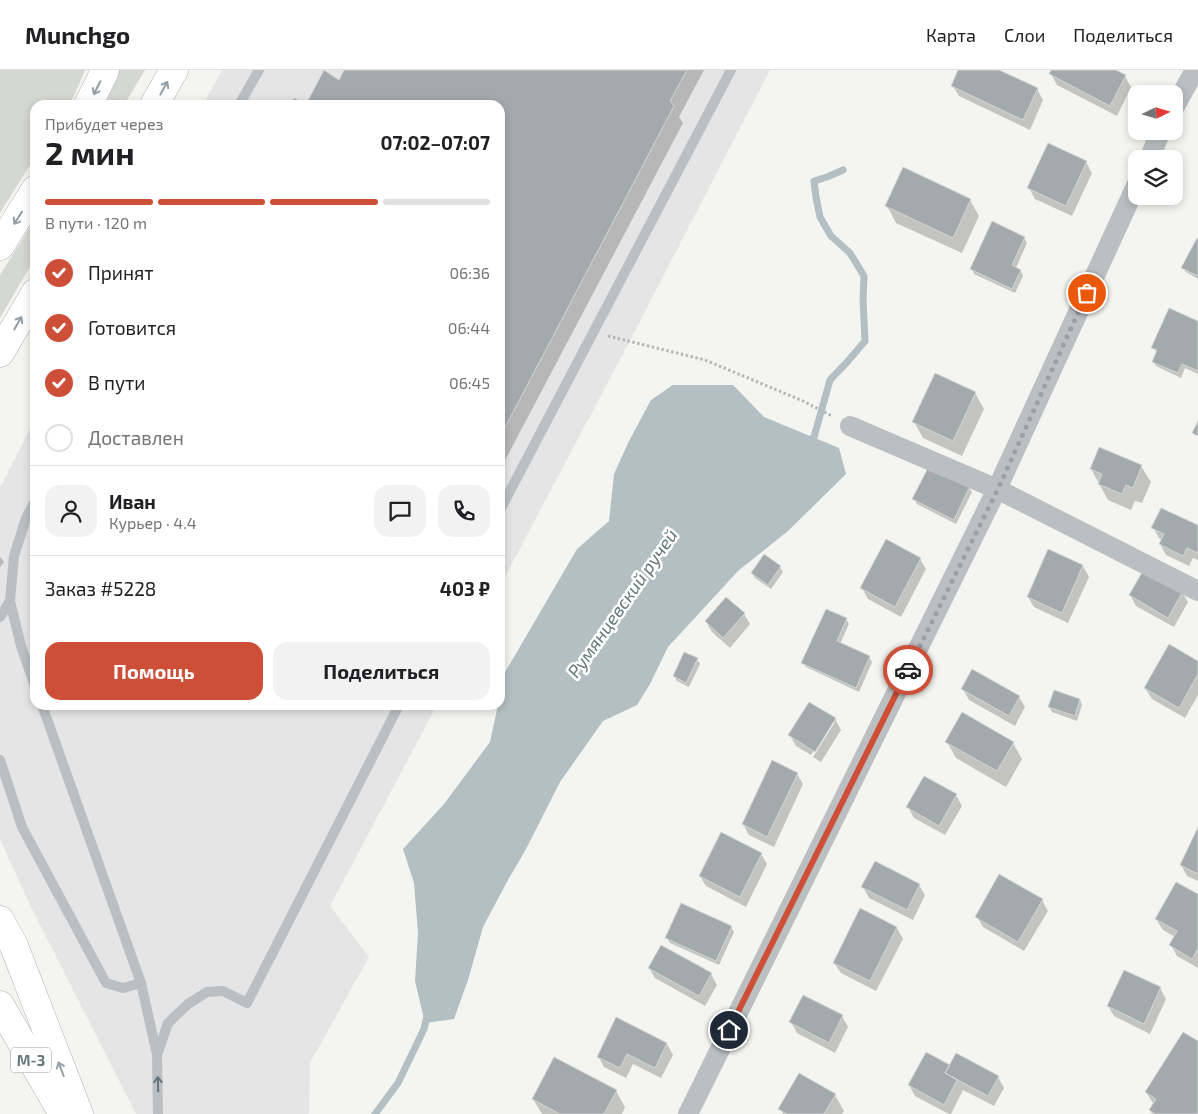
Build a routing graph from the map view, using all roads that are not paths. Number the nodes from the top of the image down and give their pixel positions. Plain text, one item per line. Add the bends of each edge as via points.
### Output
1 (104, 70) edge
2 (174, 70) edge
3 (259, 70) edge
4 (731, 70) edge
5 (1195, 70) edge
6 (1183, 92) edge
7 (90, 100) edge
8 (157, 100) edge
9 (242, 100) edge
10 (30, 198) edge
11 (1128, 204) edge
12 (0, 246) edge
13 (30, 302) edge
14 (0, 353) edge
15 (850, 426) road end
16 (998, 489) junction
17 (505, 500) edge
18 (30, 510) edge
19 (1198, 591) edge
20 (10, 601) junction
21 (0, 617) edge
22 (30, 672) edge
23 (44, 710) edge
24 (396, 710) edge
25 (0, 760) edge
26 (0, 920) edge
27 (141, 984) junction
28 (0, 1005) edge
29 (157, 1055) junction
30 (62, 1114) edge
31 (79, 1114) edge
32 (158, 1114) edge
33 (688, 1114) edge

1 -> 7 main road
8 -> 2 main road
3 - 9 lane
4 - 17 lane
5 - 6 street
10 -> 12 main road
11 - 16 street
14 -> 13 main road
15 - 16 street
16 - 19 street
16 - 33 street
18 - 20 lane via 14,556
20 - 21 lane
20 - 22 lane
23 - 27 lane
24 - 29 lane via 247,1003 223,991 207,992 168,1023
25 - 27 lane via 22,826 106,982 123,988
31 -> 26 main road via 14,946
27 - 29 lane
28 - 30 main road, М-3
32 -> 29 lane

